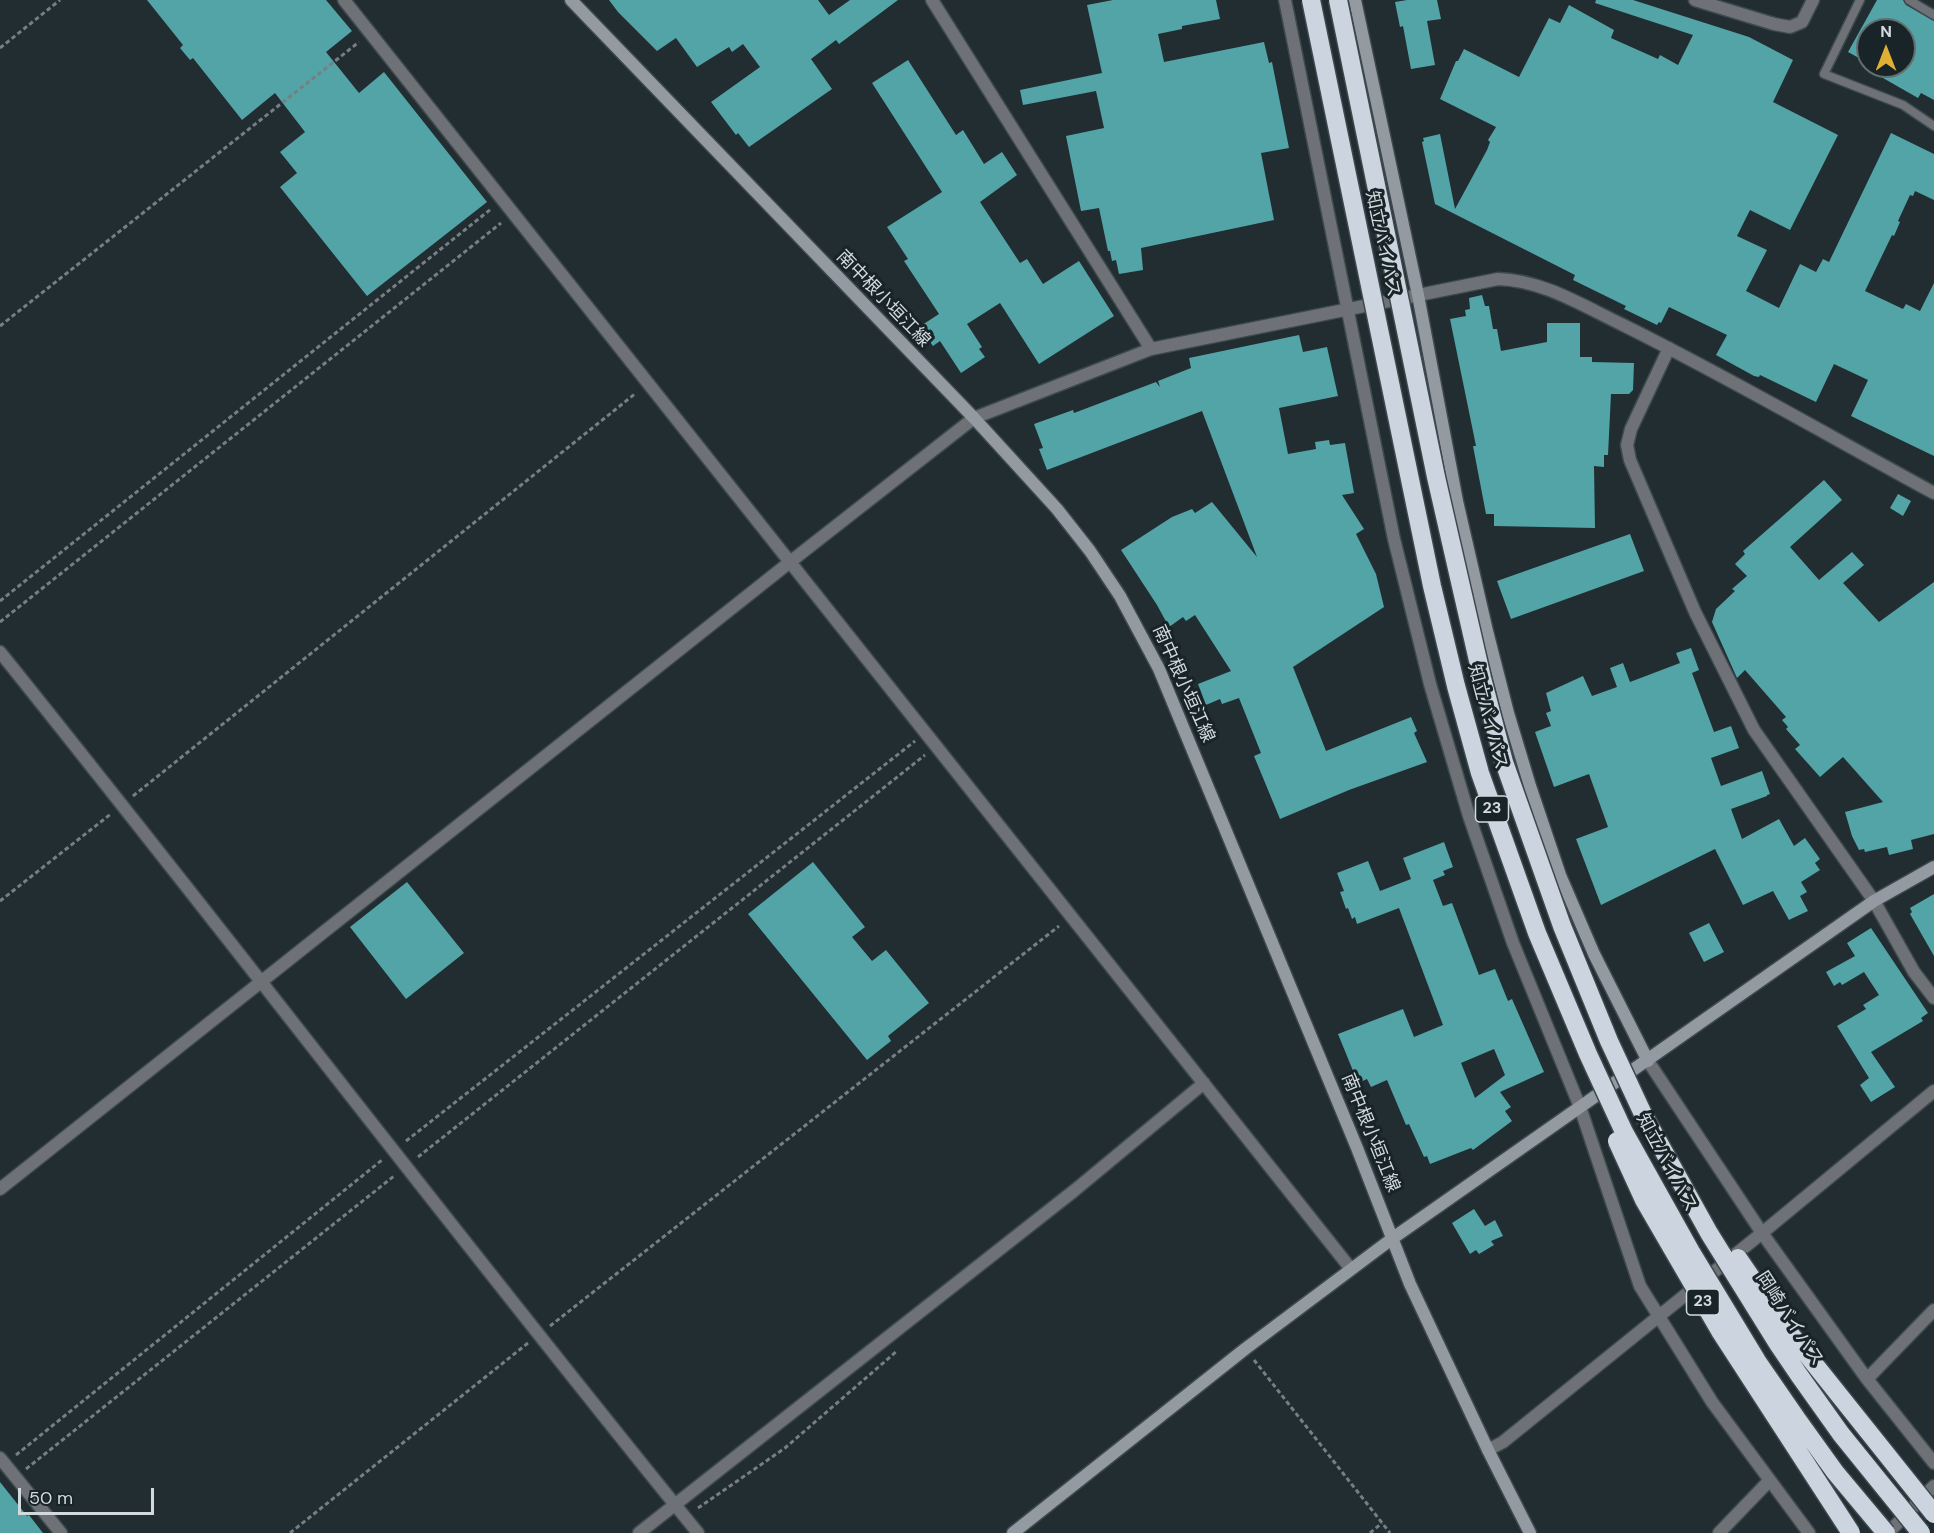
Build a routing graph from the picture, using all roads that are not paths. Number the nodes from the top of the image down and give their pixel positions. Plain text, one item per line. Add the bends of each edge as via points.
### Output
1 (344, 0) edge
2 (571, 0) edge
3 (932, 0) edge
4 (1285, 0) edge
5 (1311, 0) edge
6 (1338, 0) edge
7 (1355, 0) edge
8 (1695, 0) edge
9 (1813, 0) edge
10 (1860, 0) edge
11 (1909, 0) edge
12 (1934, 15) edge
13 (1934, 126) edge
14 (1418, 295) junction
15 (1347, 309) junction
16 (1669, 348) junction
17 (1151, 350) junction
18 (974, 418) junction
19 (1934, 493) edge
20 (790, 562) junction
21 (0, 652) edge
22 (1934, 867) edge
23 (1874, 901) junction
24 (262, 981) junction
25 (1934, 998) edge
26 (1588, 1054) junction
27 (1647, 1061) junction
28 (1204, 1083) junction
29 (1934, 1091) edge
30 (1580, 1107) junction
31 (1643, 1114) junction
32 (0, 1189) edge
33 (1762, 1233) junction
34 (1393, 1238) junction
35 (1351, 1269) junction
36 (1934, 1310) edge
37 (1658, 1317) junction
38 (1867, 1379) junction
39 (1488, 1450) junction
40 (2, 1461) edge
41 (1934, 1464) edge
42 (1769, 1481) junction
43 (1934, 1486) edge
44 (674, 1504) junction
45 (1934, 1514) edge
46 (61, 1533) edge
47 (639, 1533) edge
48 (698, 1533) edge
49 (1013, 1533) edge
50 (1530, 1533) edge
51 (1719, 1533) edge
52 (1809, 1533) edge
53 (1851, 1533) edge
54 (1887, 1533) edge
55 (1921, 1533) edge

1 - 20 street
2 - 18 street, 南中根小垣江線
3 - 17 street
4 - 15 street
5 - 26 highway, 知立バイパス / 23, bridge via 1456,686 1509,858
6 - 31 highway, 知立バイパス / 23, bridge via 1436,477 1504,762 1562,926
7 - 14 street
8 - 9 street via 1790,27 1802,22
10 - 13 lane via 1824,74 1903,105
11 - 12 lane
14 - 15 street
14 - 16 street via 1516,279 1556,292
14 - 27 street via 1457,501 1524,765 1560,874
15 - 17 street
15 - 30 street via 1394,539 1433,695 1513,943
16 - 19 street
16 - 23 street via 1631,429 1627,445 1630,460 1695,612 1754,730
17 - 18 street
18 - 20 street
18 - 34 street, 南中根小垣江線 via 1057,509 1140,630 1164,679
20 - 24 street
20 - 28 street
21 - 24 street
22 - 23 street
23 - 25 street via 1914,972
23 - 27 street
24 - 32 street
24 - 44 street
26 - 53 highway, 23, bridge via 1614,1134 1644,1200 1720,1331
26 - 54 highway, 知立バイパス / 23, bridge via 1624,1132 1690,1252 1757,1361 1836,1472
27 - 30 street
27 - 33 street
28 - 35 street
28 - 44 street via 1048,1211
29 - 33 street
30 - 34 street
30 - 37 street via 1640,1286
31 - 45 highway, 23, bridge via 1788,1331
31 - 55 highway, 岡崎バイパス / 23, bridge via 1709,1233 1778,1344 1841,1434
33 - 37 street
33 - 38 street
34 - 35 street
34 - 39 street, 南中根小垣江線 via 1410,1284
35 - 49 street
36 - 38 street
37 - 39 street
37 - 42 street
38 - 41 street
39 - 50 street, 南中根小垣江線
40 - 46 street
42 - 51 street
42 - 52 street
43 - 54 street
44 - 47 street
44 - 48 street

